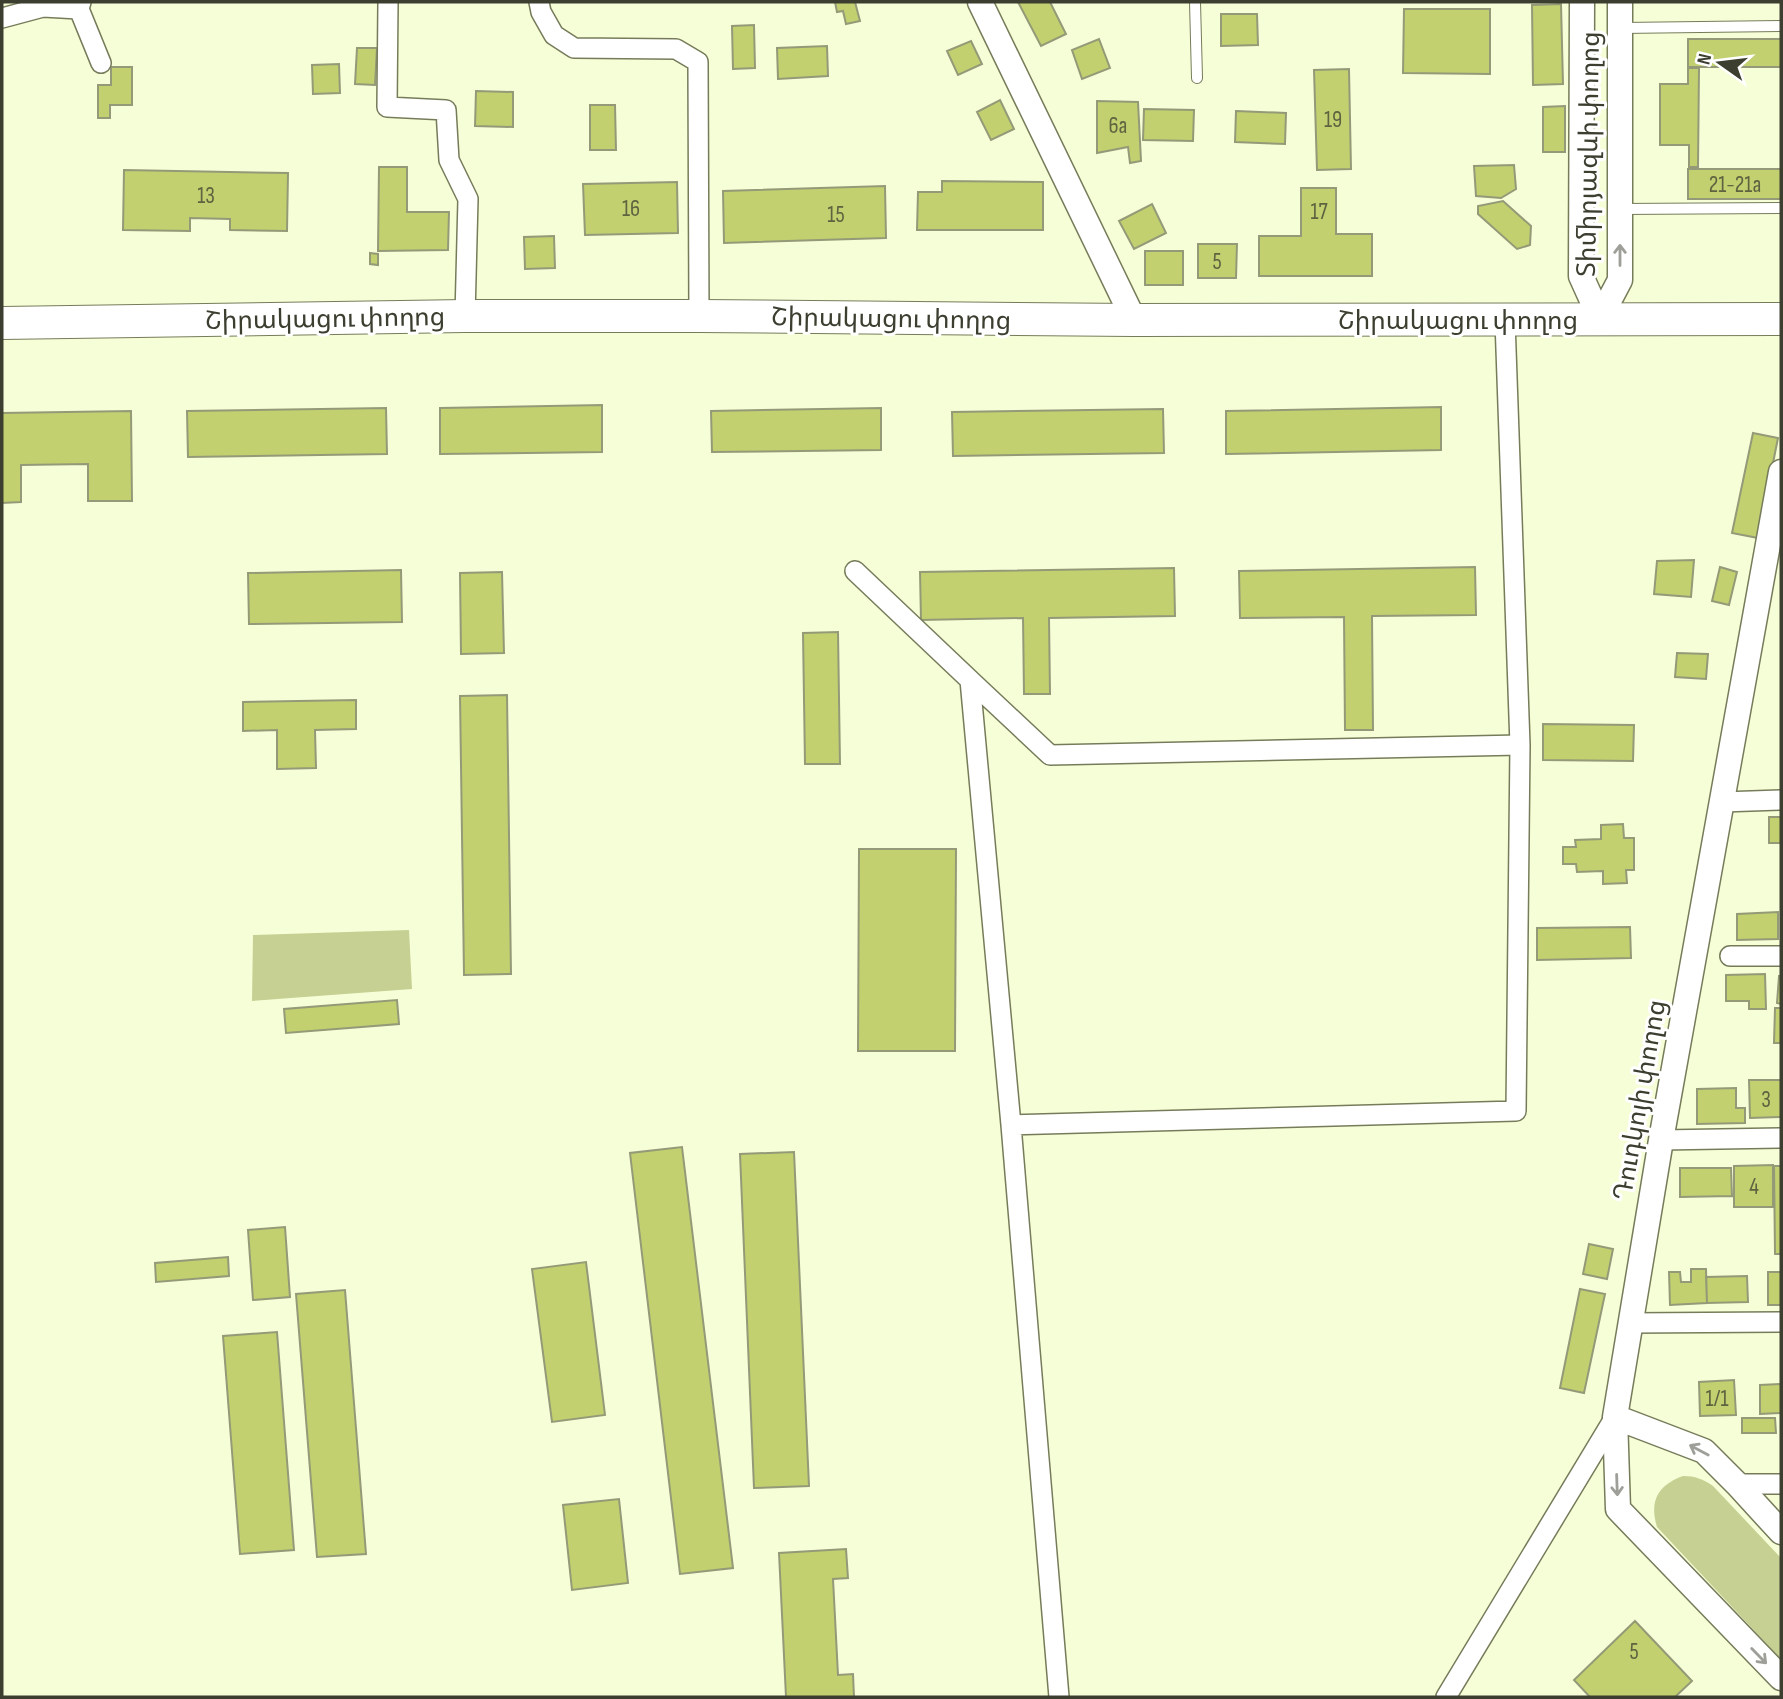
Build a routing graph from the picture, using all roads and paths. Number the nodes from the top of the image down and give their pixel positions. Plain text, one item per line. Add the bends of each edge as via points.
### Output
1 (388, 2) edge
2 (539, 2) edge
3 (980, 2) edge
4 (1195, 2) edge
5 (1582, 2) edge
6 (1620, 2) edge
7 (80, 5) edge
8 (2, 18) edge
9 (1781, 26) edge
10 (1620, 28) junction
11 (1583, 59) junction
12 (1621, 59) junction
13 (101, 63) dead end
14 (1197, 78) dead end
15 (1781, 208) edge
16 (1620, 209) junction
17 (466, 316) junction
18 (699, 316) junction
19 (1600, 318) junction
20 (1781, 319) edge
21 (1134, 320) junction
22 (1505, 321) junction
23 (2, 323) edge
24 (1781, 471) edge
25 (855, 571) dead end
26 (970, 680) junction
27 (1521, 745) junction
28 (1781, 800) edge
29 (1722, 802) junction
30 (1730, 956) dead end
31 (1781, 956) edge
32 (1011, 1125) junction
33 (1781, 1138) edge
34 (1661, 1140) junction
35 (1781, 1322) edge
36 (1631, 1323) junction
37 (1615, 1417) junction
38 (1738, 1484) junction
39 (1781, 1484) edge
40 (1781, 1532) edge
41 (1781, 1678) edge
42 (1059, 1697) edge
43 (1446, 1697) edge

1 - 17 street via 387,107 446,110 449,160 468,199
2 - 18 street via 554,35 574,48 676,49 698,62
3 - 21 street
4 - 14 lane
5 - 11 street, Տիմիրյազևի փողոց
6 - 10 street, Տիմիրյազևի փողոց
7 - 8 street via 43,7
7 - 13 street
9 - 10 lane
10 - 12 street, Տիմիրյազևի փողոց
11 - 12 street
11 - 19 street, Տիմիրյազևի փողոց via 1581,276
12 - 16 street, Տիմիրյազևի փողոց
15 - 16 lane
19 -> 16 street, Տիմիրյազևի փողոց via 1620,281
17 - 18 main road, Շիրակացու փողոց
17 - 23 main road, Շիրակացու փողոց
18 - 21 main road, Շիրակացու փողոց
19 - 20 main road, Շիրակացու փողոց
19 - 22 main road, Շիրակացու փողոց
21 - 22 main road, Շիրակացու փողոց
22 - 27 street
24 - 29 street, Դուդկոյի փողոց
25 - 26 street
26 - 27 street via 1050,755
26 - 32 street
27 - 32 street via 1516,1111
28 - 29 street
29 - 34 street, Դուդկոյի փողոց
30 - 31 street
32 - 42 street
33 - 34 street
34 - 36 street, Դուդկոյի փողոց
35 - 36 street
36 - 37 street, Դուդկոյի փողոց
38 -> 37 street via 1704,1451
37 -> 41 street via 1618,1509
37 - 43 street, Դուդկոյի փողոց
38 - 39 street
38 - 40 street

